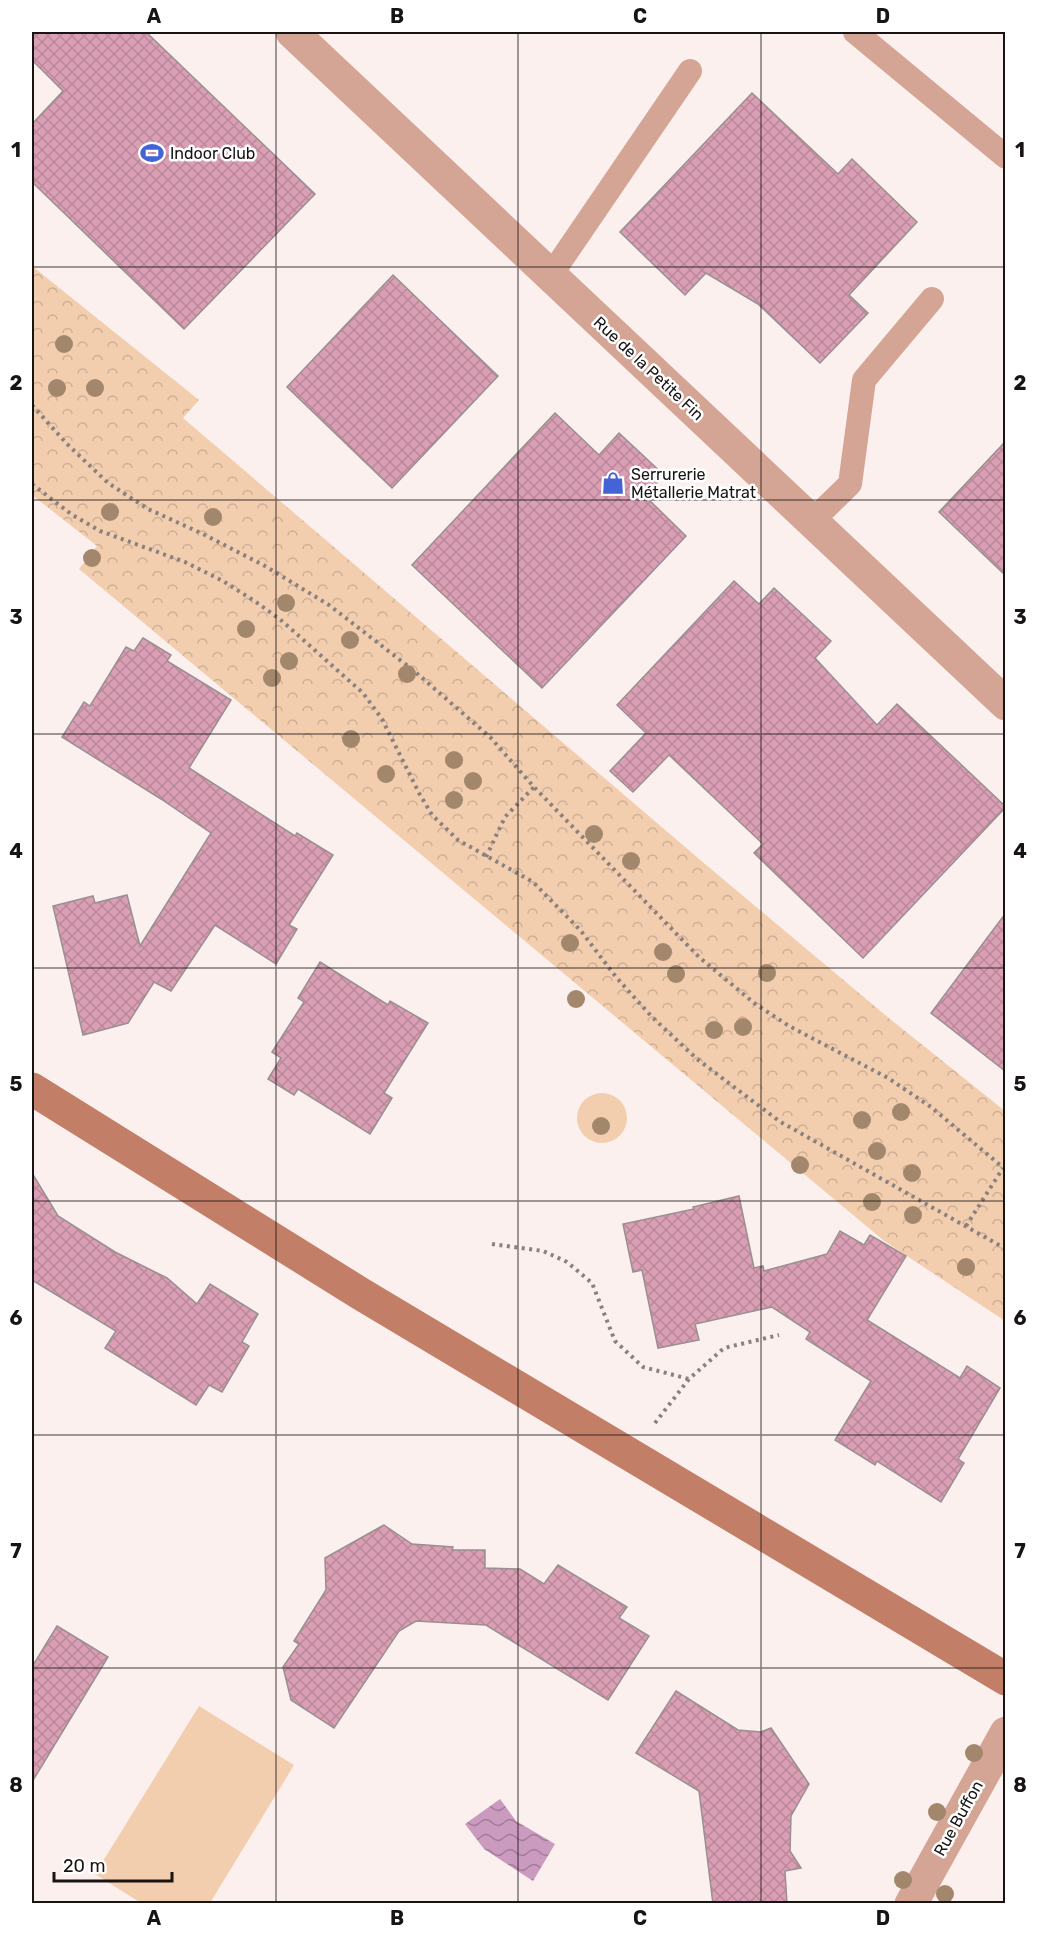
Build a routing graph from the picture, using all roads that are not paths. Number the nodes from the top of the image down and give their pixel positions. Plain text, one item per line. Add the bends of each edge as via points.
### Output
1 (292, 32) edge
2 (855, 32) edge
3 (690, 71) dead end
4 (1005, 157) edge
5 (551, 275) junction
6 (932, 299) dead end
7 (812, 521) junction
8 (1005, 704) edge
9 (32, 1089) edge
10 (1005, 1679) edge
11 (1005, 1733) edge
12 (912, 1904) edge

1 - 5 street, Rue de la Petite Fin
2 - 4 lane
3 - 5 lane
5 - 7 street, Rue de la Petite Fin
6 - 7 lane via 864,380 850,484
7 - 8 street, Rue de la Petite Fin
9 - 10 street via 371,1300
11 - 12 street, Rue Buffon

